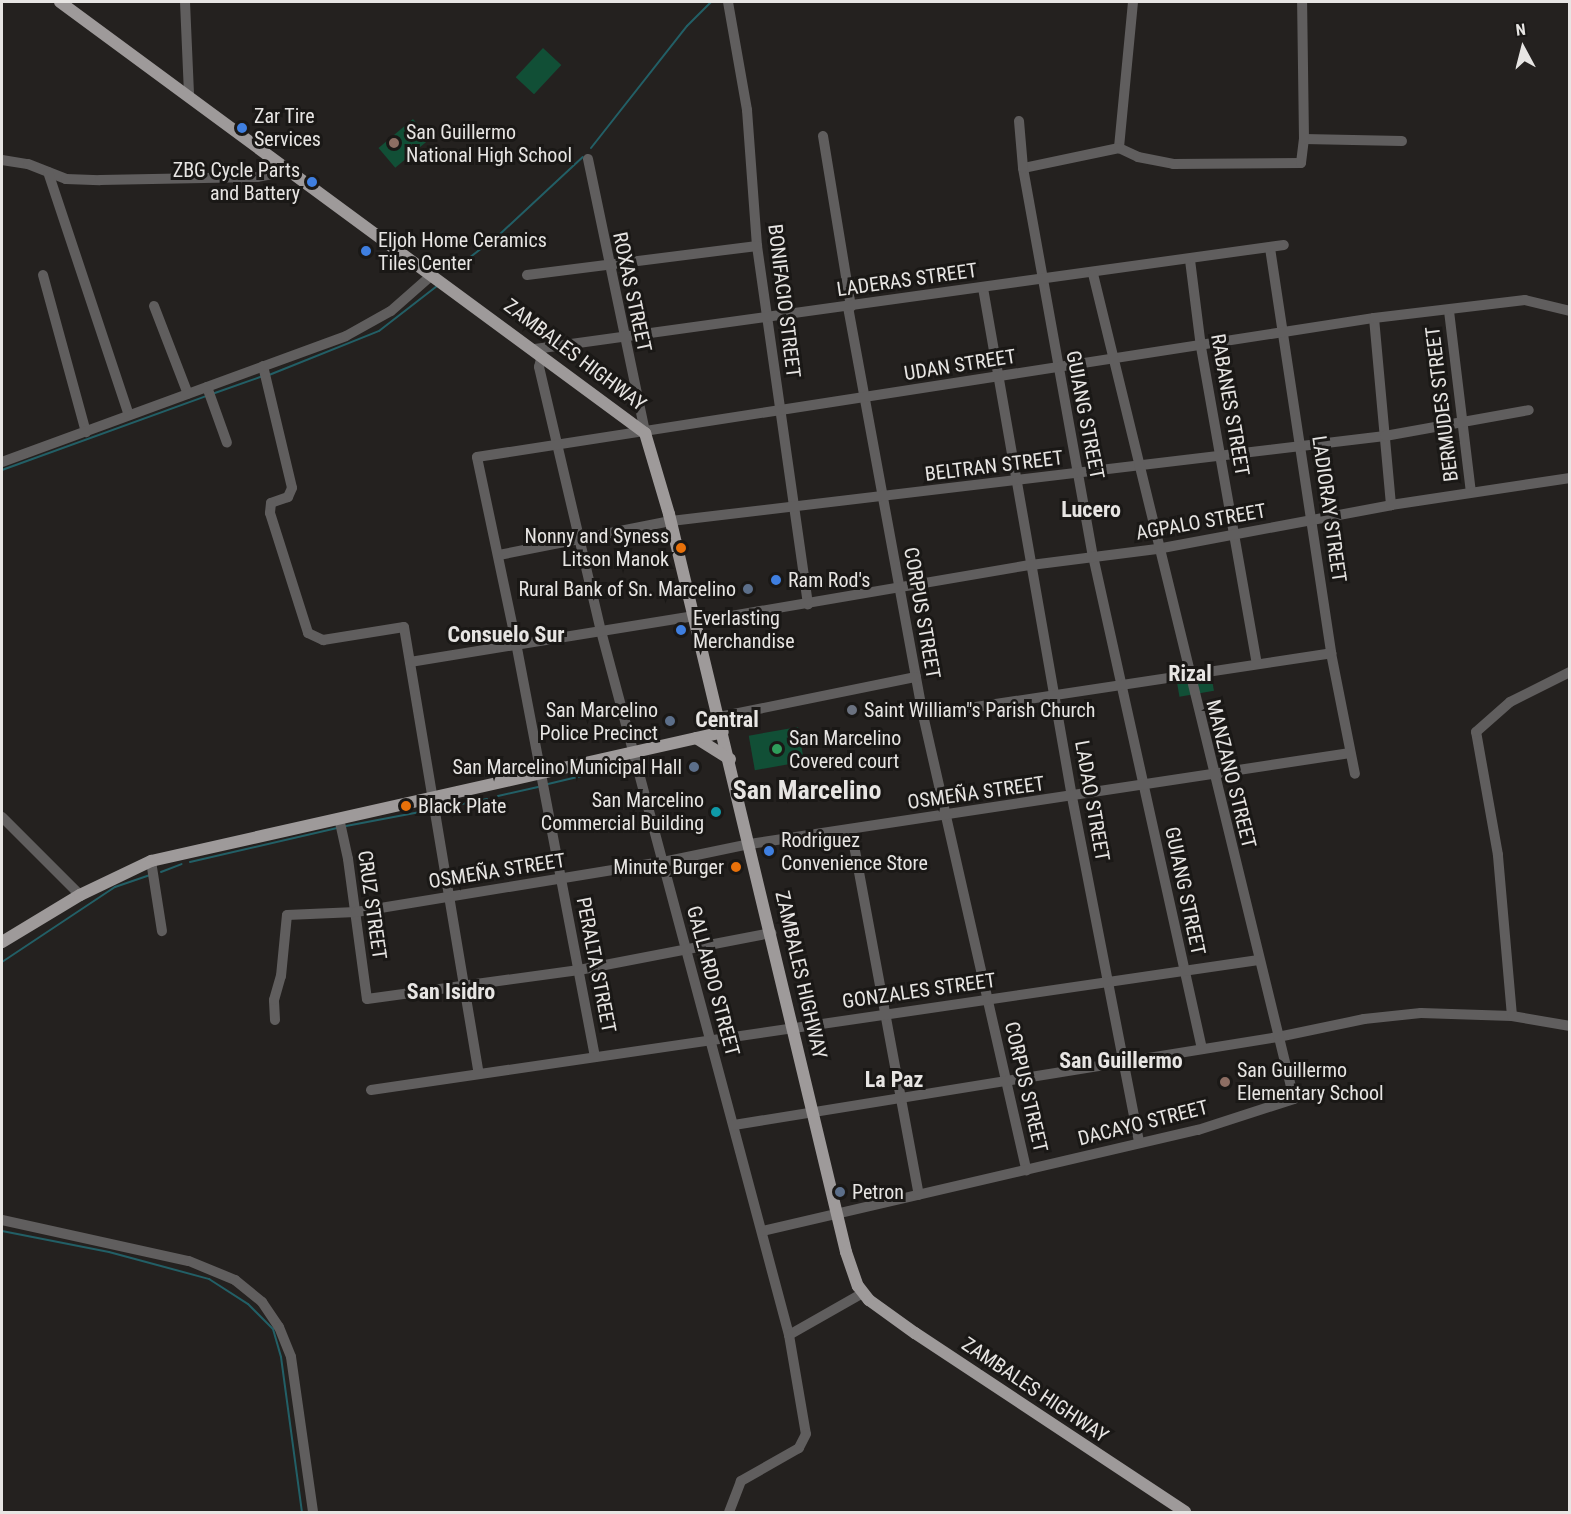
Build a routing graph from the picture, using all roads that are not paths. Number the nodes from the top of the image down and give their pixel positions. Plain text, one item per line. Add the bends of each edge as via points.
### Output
1 (60, 2) edge
2 (184, 2) edge
3 (728, 2) edge
4 (1133, 2) edge
5 (1302, 2) edge
6 (189, 95) junction
7 (1019, 122) dead end
8 (823, 136) dead end
9 (1304, 139) junction
10 (1402, 141) dead end
11 (1119, 148) junction
12 (588, 159) dead end
13 (2, 160) edge
14 (1023, 168) junction
15 (293, 170) junction
16 (48, 172) junction
17 (1284, 245) dead end
18 (758, 246) junction
19 (1270, 248) junction
20 (1190, 260) junction
21 (608, 266) junction
22 (433, 274) junction
23 (527, 274) dead end
24 (1093, 274) junction
25 (43, 275) dead end
26 (1042, 279) junction
27 (983, 288) junction
28 (154, 306) dead end
29 (850, 307) junction
30 (1449, 311) junction
31 (1569, 311) edge
32 (768, 318) junction
33 (1374, 318) junction
34 (1284, 333) junction
35 (623, 337) junction
36 (1200, 347) junction
37 (538, 352) junction
38 (1114, 360) junction
39 (1058, 368) junction
40 (264, 371) junction
41 (997, 377) junction
42 (209, 393) junction
43 (188, 394) junction
44 (865, 400) junction
45 (1529, 410) dead end
46 (781, 411) junction
47 (129, 416) junction
48 (1462, 423) junction
49 (86, 432) junction
50 (645, 433) junction
51 (1385, 436) junction
52 (227, 443) dead end
53 (1302, 445) junction
54 (559, 447) junction
55 (1220, 454) junction
56 (477, 457) joint
57 (2, 462) edge
58 (1138, 464) junction
59 (1078, 473) junction
60 (1569, 478) edge
61 (1016, 483) junction
62 (1471, 492) junction
63 (883, 497) junction
64 (1392, 505) junction
65 (795, 508) junction
66 (670, 521) junction
67 (1311, 522) junction
68 (1235, 534) junction
69 (580, 537) junction
70 (1157, 549) junction
71 (499, 555) junction
72 (1093, 556) junction
73 (1031, 565) junction
74 (898, 590) junction
75 (808, 604) junction
76 (695, 619) junction
77 (602, 631) junction
78 (518, 646) junction
79 (1331, 653) junction
80 (410, 662) junction
81 (1257, 663) junction
82 (1569, 672) edge
83 (1188, 674) junction
84 (916, 677) junction
85 (1121, 685) junction
86 (1056, 696) junction
87 (923, 715) junction
88 (719, 717) junction
89 (723, 732) junction
90 (696, 738) junction
91 (1350, 753) junction
92 (634, 755) junction
93 (730, 759) junction
94 (542, 774) junction
95 (1355, 774) dead end
96 (1213, 775) junction
97 (1144, 785) junction
98 (1072, 797) junction
99 (433, 799) junction
100 (945, 814) junction
101 (2, 817) edge
102 (339, 818) junction
103 (851, 829) junction
104 (750, 844) junction
105 (152, 861) junction
106 (663, 862) junction
107 (562, 879) junction
108 (80, 895) junction
109 (449, 898) junction
110 (356, 912) junction
111 (162, 931) dead end
112 (771, 933) junction
113 (2, 942) edge
114 (687, 951) junction
115 (1259, 960) junction
116 (579, 970) junction
117 (1184, 972) junction
118 (1109, 981) junction
119 (462, 985) junction
120 (988, 999) junction
121 (884, 1015) junction
122 (1512, 1016) junction
123 (275, 1020) dead end
124 (1569, 1026) edge
125 (793, 1027) junction
126 (1278, 1037) junction
127 (710, 1040) junction
128 (1202, 1049) junction
129 (596, 1057) junction
130 (1124, 1062) junction
131 (479, 1073) junction
132 (1006, 1081) junction
133 (371, 1090) dead end
134 (900, 1100) junction
135 (813, 1111) junction
136 (734, 1125) junction
137 (1139, 1142) junction
138 (1026, 1170) junction
139 (919, 1195) junction
140 (837, 1213) junction
141 (2, 1220) edge
142 (763, 1231) junction
143 (863, 1293) junction
144 (789, 1335) junction
145 (313, 1512) edge
146 (729, 1512) edge
147 (1185, 1512) edge

1 - 6 main road, ZAMBALES HIGHWAY
2 - 6 street
3 - 18 street, BONIFACIO STREET via 747,111
4 - 11 street
5 - 9 street
6 - 15 main road, ZAMBALES HIGHWAY
7 - 14 street, GUIANG STREET
8 - 29 street, CORPUS STREET
9 - 10 street
9 - 11 street via 1301,164 1282,165 1166,163
11 - 14 street
12 - 21 street, ROXAS STREET
13 - 16 street
14 - 26 street, GUIANG STREET
15 - 16 street via 257,177 100,180 66,178
15 - 22 main road, ZAMBALES HIGHWAY
16 - 47 street
17 - 19 street, LADERAS STREET
18 - 21 street
18 - 32 street, BONIFACIO STREET
19 - 20 street, LADERAS STREET
19 - 34 street, LADIORAY STREET
20 - 24 street, LADERAS STREET
20 - 36 street, RABANES STREET
21 - 23 street
21 - 35 street, ROXAS STREET
22 - 37 main road, ZAMBALES HIGHWAY
22 - 40 street via 391,311 346,336
24 - 26 street, LADERAS STREET
24 - 38 street, MANZANO STREET
25 - 49 street
26 - 27 street, LADERAS STREET
26 - 39 street, GUIANG STREET
27 - 29 street, LADERAS STREET
27 - 41 street, LADAO STREET
28 - 43 street
29 - 32 street, LADERAS STREET
29 - 44 street, CORPUS STREET
30 - 31 street, UDAN STREET via 1525,300
30 - 33 street, UDAN STREET
30 - 48 street, BERMUDES STREET
32 - 35 street, LADERAS STREET
32 - 46 street, BONIFACIO STREET
33 - 34 street, UDAN STREET
33 - 51 street
34 - 36 street, UDAN STREET
34 - 53 street, LADIORAY STREET
35 - 37 street, LADERAS STREET
35 - 50 street, ROXAS STREET
36 - 38 street, UDAN STREET
36 - 55 street, RABANES STREET
37 - 50 main road, ZAMBALES HIGHWAY
37 - 54 street, GALLARDO STREET
38 - 39 street, UDAN STREET
38 - 58 street, MANZANO STREET
39 - 41 street, UDAN STREET
39 - 59 street, GUIANG STREET
40 - 42 street
40 - 80 street via 292,488 288,497 271,503 270,513 308,633 323,640 404,627
41 - 44 street, UDAN STREET
41 - 61 street, LADAO STREET
42 - 43 street
42 - 52 street
43 - 47 street
44 - 46 street, UDAN STREET
44 - 63 street, CORPUS STREET
45 - 48 street, BELTRAN STREET
46 - 50 street, UDAN STREET
46 - 65 street, BONIFACIO STREET
47 - 49 street
48 - 51 street, BELTRAN STREET
48 - 62 street, BERMUDES STREET
49 - 57 street
50 - 54 street, UDAN STREET
50 - 66 main road, ZAMBALES HIGHWAY
51 - 53 street, BELTRAN STREET
51 - 64 street
53 - 55 street, BELTRAN STREET
53 - 67 street, LADIORAY STREET
54 - 56 street, UDAN STREET
54 - 69 street, GALLARDO STREET
55 - 58 street, BELTRAN STREET
55 - 68 street, RABANES STREET
56 - 71 street, PERALTA STREET
58 - 59 street, BELTRAN STREET
58 - 70 street, MANZANO STREET
59 - 61 street, BELTRAN STREET
59 - 72 street, GUIANG STREET
60 - 62 street, AGPALO STREET
61 - 63 street, BELTRAN STREET
61 - 73 street, LADAO STREET
62 - 64 street, AGPALO STREET
63 - 65 street, BELTRAN STREET
63 - 74 street, CORPUS STREET
64 - 67 street, AGPALO STREET
65 - 66 street, BELTRAN STREET
65 - 75 street, BONIFACIO STREET
66 - 69 street, BELTRAN STREET
66 - 76 main road, ZAMBALES HIGHWAY
67 - 68 street, AGPALO STREET
67 - 79 street, LADIORAY STREET
68 - 70 street, AGPALO STREET
68 - 81 street, RABANES STREET
69 - 71 street, BELTRAN STREET
69 - 77 street, GALLARDO STREET
70 - 72 street, AGPALO STREET
70 - 83 street, MANZANO STREET
71 - 78 street, PERALTA STREET
72 - 73 street, AGPALO STREET
72 - 85 street, GUIANG STREET
73 - 74 street, AGPALO STREET
73 - 86 street, LADAO STREET
74 - 75 street, AGPALO STREET
74 - 84 street, CORPUS STREET
75 - 76 street, AGPALO STREET
76 - 77 street, AGPALO STREET
76 - 88 main road, ZAMBALES HIGHWAY
77 - 78 street, AGPALO STREET
77 - 92 street, GALLARDO STREET
78 - 80 street, AGPALO STREET
78 - 94 street, PERALTA STREET
79 - 81 street
79 - 91 street, LADIORAY STREET
80 - 99 street
81 - 83 street
82 - 122 street via 1510,702 1476,732 1498,855
83 - 85 street
83 - 96 street, MANZANO STREET
84 - 87 street, CORPUS STREET
84 - 88 street
85 - 86 street
85 - 97 street, GUIANG STREET
86 - 87 street
86 - 98 street, LADAO STREET
87 - 100 street, CORPUS STREET
88 - 89 main road, ZAMBALES HIGHWAY
89 - 90 main road
89 - 93 main road, ZAMBALES HIGHWAY
90 - 92 main road
90 - 93 main road
91 - 95 street, LADIORAY STREET
91 - 96 street, OSMEÑA STREET
92 - 94 main road
92 - 106 street, GALLARDO STREET
93 - 104 main road, ZAMBALES HIGHWAY
94 - 99 main road
94 - 107 street, PERALTA STREET
96 - 97 street, OSMEÑA STREET
96 - 115 street, MANZANO STREET
97 - 98 street, OSMEÑA STREET
97 - 117 street, GUIANG STREET
98 - 100 street, OSMEÑA STREET
98 - 118 street, LADAO STREET
99 - 102 main road
99 - 109 street
100 - 103 street, OSMEÑA STREET
100 - 120 street, CORPUS STREET
101 - 108 street
102 - 105 main road
102 - 110 street, CRUZ STREET
103 - 104 street, OSMEÑA STREET
103 - 121 street
104 - 106 street, OSMEÑA STREET
104 - 112 main road, ZAMBALES HIGHWAY
105 - 108 main road
105 - 111 street
106 - 107 street, OSMEÑA STREET
106 - 114 street, GALLARDO STREET
107 - 109 street, OSMEÑA STREET
107 - 116 street, PERALTA STREET
108 - 113 main road
109 - 110 street, OSMEÑA STREET
109 - 119 street
110 - 119 street, CRUZ STREET via 367,999
110 - 123 street, OSMEÑA STREET via 287,915 281,976 274,1000
112 - 114 street
112 - 125 main road, ZAMBALES HIGHWAY
114 - 116 street
114 - 127 street, GALLARDO STREET
115 - 117 street, GONZALES STREET
115 - 126 street, MANZANO STREET
116 - 119 street
116 - 129 street, PERALTA STREET
117 - 118 street, GONZALES STREET
117 - 128 street, GUIANG STREET
118 - 120 street, GONZALES STREET
118 - 130 street, LADAO STREET
119 - 131 street
120 - 121 street, GONZALES STREET
120 - 132 street, CORPUS STREET
121 - 125 street, GONZALES STREET
121 - 134 street
122 - 124 street
122 - 126 street via 1420,1012
125 - 127 street, GONZALES STREET
125 - 135 main road, ZAMBALES HIGHWAY
126 - 128 street
126 - 137 street, DACAYO STREET via 1294,1099 1198,1130
127 - 129 street, GONZALES STREET
127 - 136 street, GALLARDO STREET
128 - 130 street
129 - 131 street, GONZALES STREET
130 - 132 street
130 - 137 street, LADAO STREET
131 - 133 street, GONZALES STREET
132 - 134 street
132 - 138 street, CORPUS STREET
134 - 135 street
134 - 139 street
135 - 136 street
135 - 140 main road, ZAMBALES HIGHWAY
136 - 142 street, GALLARDO STREET
137 - 138 street, DACAYO STREET
138 - 139 street, DACAYO STREET
139 - 140 street, DACAYO STREET
140 - 142 street, DACAYO STREET
140 - 143 main road, ZAMBALES HIGHWAY via 851,1271
141 - 145 street via 189,1261 235,1280 262,1302 279,1327 291,1357
142 - 144 street, GALLARDO STREET
143 - 144 street
143 - 147 main road, ZAMBALES HIGHWAY via 915,1333
144 - 146 street, GALLARDO STREET via 806,1434 799,1448 741,1481

